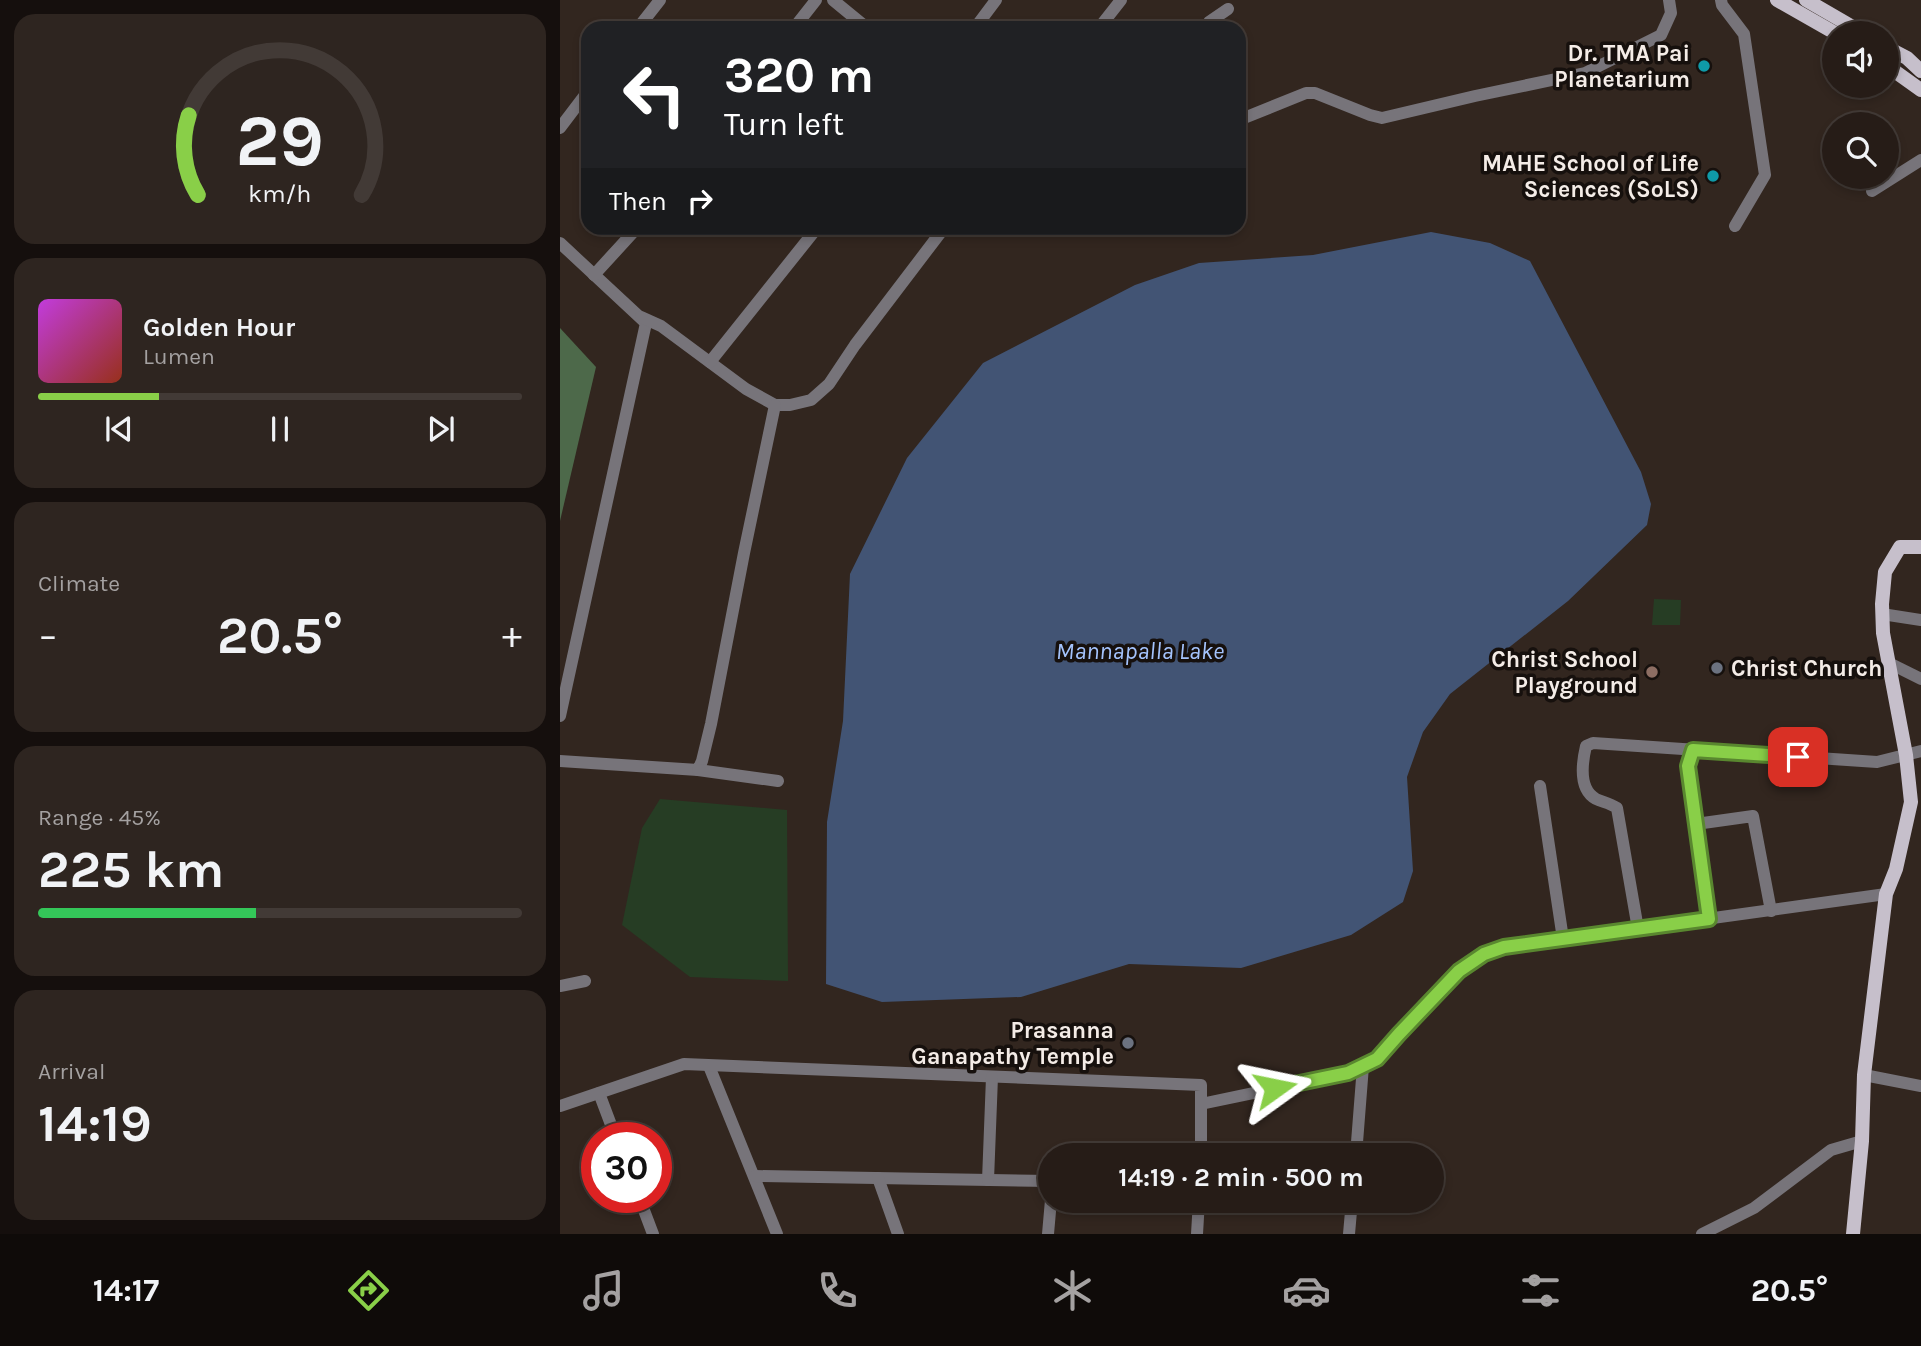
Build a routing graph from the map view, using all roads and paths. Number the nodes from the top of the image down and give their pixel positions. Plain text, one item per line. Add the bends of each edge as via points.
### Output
1 (660, 0) edge
2 (816, 0) edge
3 (833, 0) edge
4 (996, 0) edge
5 (1121, 0) edge
6 (1669, 0) edge
7 (1721, 0) edge
8 (1777, 0) edge
9 (1810, 1) edge
10 (1228, 9) dead end
11 (644, 21) edge
12 (800, 21) edge
13 (858, 21) edge
14 (980, 21) edge
15 (1104, 21) edge
16 (1210, 21) edge
17 (1843, 21) edge
18 (1822, 26) edge
19 (1899, 54) edge
20 (1921, 71) edge
21 (1899, 74) edge
22 (1921, 90) edge
23 (581, 100) edge
24 (1246, 117) edge
25 (560, 128) edge
26 (1921, 160) edge
27 (1872, 191) dead end
28 (1735, 226) dead end
29 (631, 235) edge
30 (811, 235) edge
31 (939, 235) edge
32 (560, 243) edge
33 (594, 275) junction
34 (638, 316) junction
35 (710, 362) junction
36 (775, 405) junction
37 (1921, 547) edge
38 (1882, 614) junction
39 (1921, 620) edge
40 (1889, 663) junction
41 (1921, 680) edge
42 (560, 716) edge
43 (1693, 750) junction
44 (1921, 751) edge
45 (1906, 755) junction
46 (560, 761) edge
47 (698, 770) junction
48 (778, 781) dead end
49 (1541, 786) dead end
50 (1696, 824) junction
51 (1885, 894) junction
52 (1772, 911) junction
53 (1709, 919) junction
54 (1638, 929) junction
55 (1563, 939) junction
56 (585, 981) dead end
57 (560, 986) edge
58 (709, 1066) junction
59 (1363, 1066) junction
60 (1864, 1075) junction
61 (992, 1077) junction
62 (1921, 1087) edge
63 (599, 1093) junction
64 (1200, 1104) junction
65 (560, 1106) edge
66 (611, 1122) edge
67 (1862, 1141) junction
68 (1200, 1143) edge
69 (1357, 1143) edge
70 (755, 1176) junction
71 (878, 1178) junction
72 (988, 1180) junction
73 (1038, 1181) edge
74 (645, 1213) edge
75 (1050, 1213) edge
76 (1198, 1213) edge
77 (1351, 1213) edge
78 (653, 1234) edge
79 (777, 1234) edge
80 (898, 1234) edge
81 (1048, 1234) edge
82 (1197, 1234) edge
83 (1205, 1234) edge
84 (1349, 1234) edge
85 (1702, 1234) edge
86 (1853, 1234) edge

1 - 11 street
2 - 12 street
3 - 13 street
4 - 14 street
5 - 15 street
6 - 24 street via 1671,13 1661,34 1585,73 1382,118 1315,93
7 - 28 street via 1744,34 1765,175
8 - 18 main road
9 - 17 main road
10 - 16 street
19 - 20 main road
21 - 22 main road
23 - 25 street
26 - 27 street
29 - 33 street
30 - 35 street
31 - 36 street via 829,384 811,400
32 - 33 street
33 - 34 street
34 - 35 street via 662,326
34 - 42 street via 646,323
35 - 36 street
36 - 47 street
37 - 38 main road via 1900,547 1885,572
38 - 39 street
38 - 40 main road
40 - 41 street
40 - 45 main road
43 - 45 street via 1877,762
43 - 50 street via 1688,766
43 - 54 street via 1586,746 1581,765 1587,790 1617,808
44 - 45 street
45 - 51 main road via 1911,802 1896,869
46 - 47 street
47 - 48 street
49 - 55 street
50 - 52 street via 1753,816
50 - 53 street
51 - 52 street
51 - 60 main road
52 - 53 street
53 - 54 street
54 - 55 street
55 - 59 street via 1484,954 1459,971 1377,1059
56 - 57 street
58 - 61 street
58 - 63 street via 684,1064
58 - 70 street
59 - 64 street
59 - 69 street
60 - 62 street
60 - 67 main road
61 - 64 street via 1200,1085
61 - 72 street
63 - 65 street
63 - 66 street
64 - 68 street
67 - 85 street via 1831,1150 1754,1208
67 - 86 main road
70 - 71 street
70 - 79 street
71 - 72 street
71 - 80 street
72 - 73 street
74 - 78 street
75 - 81 street
76 - 82 street
77 - 84 street
82 - 83 street

